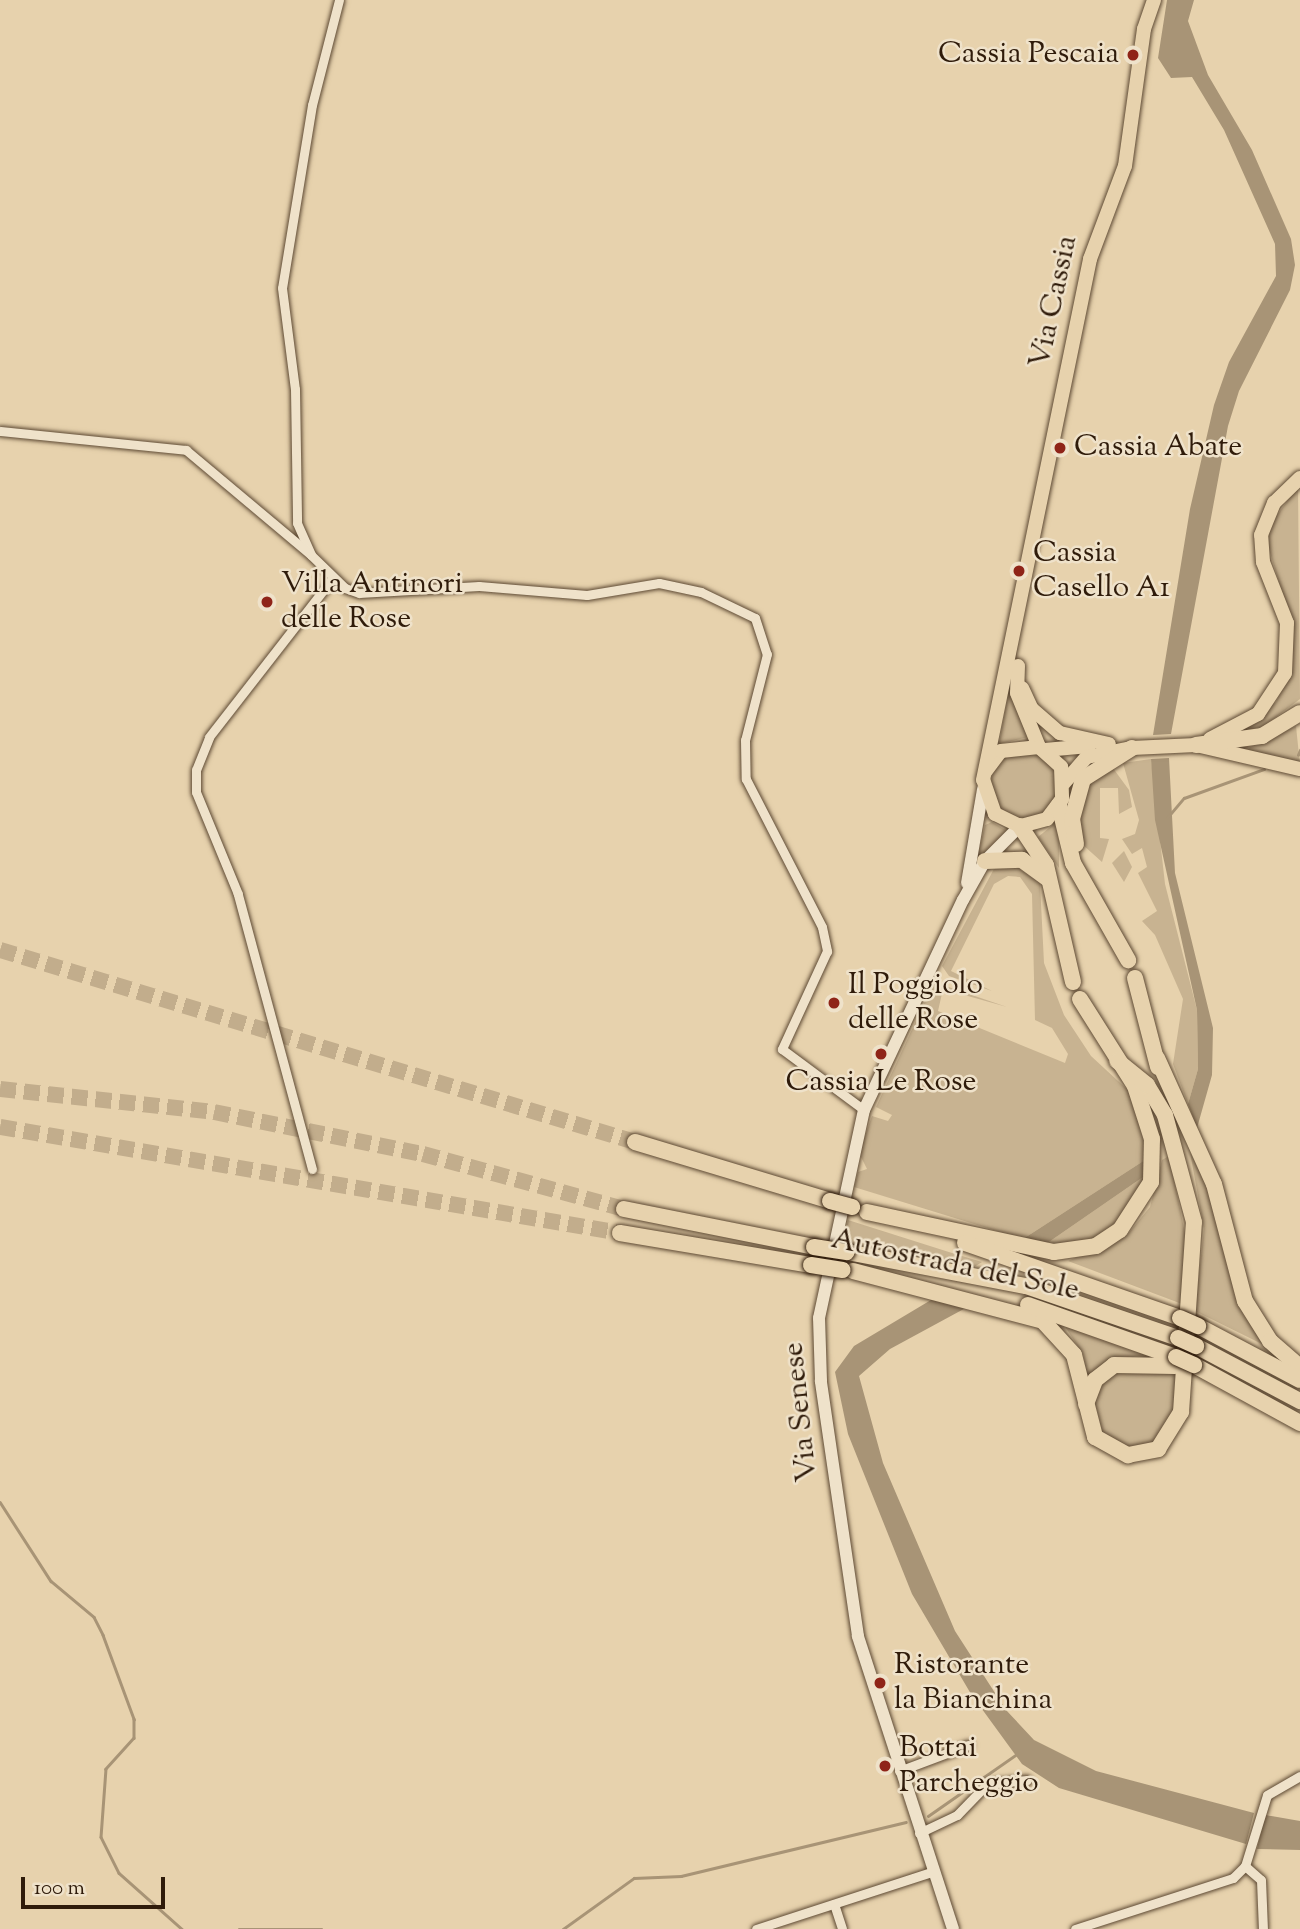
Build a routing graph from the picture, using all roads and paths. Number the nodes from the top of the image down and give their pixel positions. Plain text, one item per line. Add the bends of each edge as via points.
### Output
1 (340, 0) edge
2 (1154, 0) edge
3 (0, 431) edge
4 (1298, 480) edge
5 (311, 555) junction
6 (333, 578) junction
7 (1020, 620) junction
8 (1018, 677) junction
9 (1300, 713) edge
10 (1109, 744) junction
11 (1196, 744) junction
12 (1132, 748) junction
13 (1042, 749) junction
14 (1300, 769) edge
15 (985, 772) junction
16 (1065, 783) junction
17 (983, 789) junction
18 (1059, 805) junction
19 (1020, 825) junction
20 (985, 861) junction
21 (1051, 882) junction
22 (1089, 886) junction
23 (962, 900) junction
24 (1128, 960) dead end
25 (1135, 978) dead end
26 (1073, 982) dead end
27 (1080, 999) dead end
28 (1157, 1058) junction
29 (1117, 1061) junction
30 (1157, 1092) junction
31 (864, 1110) junction
32 (635, 1142) tunnel mouth
33 (312, 1169) dead end
34 (624, 1209) tunnel mouth
35 (620, 1233) tunnel mouth
36 (996, 1246) junction
37 (994, 1301) junction
38 (1176, 1361) junction
39 (1300, 1367) edge
40 (1300, 1380) edge
41 (1300, 1401) edge
42 (1084, 1410) junction
43 (1300, 1423) edge
44 (968, 1745) dead end
45 (899, 1771) junction
46 (1300, 1776) edge
47 (1027, 1780) dead end
48 (919, 1833) junction
49 (1245, 1866) junction
50 (931, 1872) junction
51 (834, 1903) junction
52 (789, 1918) junction
53 (756, 1929) edge
54 (792, 1929) edge
55 (842, 1929) edge
56 (953, 1929) edge
57 (1075, 1929) edge
58 (1264, 1929) edge

1 - 5 street via 312,106 282,288 295,389 297,523
2 - 7 main road, Via Cassia via 1144,29 1125,166 1094,241 1040,489
3 - 5 street via 186,450
4 - 11 main road via 1274,503 1261,535 1263,562 1289,633 1285,673 1258,714
5 - 6 street
6 - 31 street via 359,593 478,586 587,596 659,583 701,592 755,618 767,654 745,740 746,779 822,927 827,951 782,1049
6 - 33 street via 209,737 196,770 196,792 238,894
7 - 8 main road, Via Cassia
7 - 15 main road, Via Cassia
8 - 10 main road via 1045,723 1060,733
8 - 13 main road, Via Cassia via 1020,708
9 - 11 highway via 1262,736
10 - 12 main road
10 - 13 main road
11 - 12 main road
11 - 14 main road
12 - 16 main road via 1087,757
12 - 22 highway via 1093,768 1078,791 1073,833
13 - 15 main road via 1001,751
13 - 16 main road, Via Cassia
15 - 17 main road, Via Cassia
16 - 18 main road
17 - 19 main road via 995,814
17 - 23 main road, Via Senese
18 - 19 main road via 1047,819
18 - 22 highway via 1070,856
19 - 20 main road, Via Senese
19 - 21 highway
20 - 21 highway via 1022,860
20 - 23 main road, Via Senese
21 - 26 highway
22 - 24 highway
23 - 31 main road, Via Senese
25 - 28 highway
27 - 29 highway
28 - 30 highway
28 - 39 highway via 1222,1207 1245,1301 1270,1341
29 - 30 highway
29 - 36 highway via 1150,1130 1151,1182 1135,1214 1096,1246 1054,1252
30 - 42 highway via 1181,1159 1195,1244 1177,1427 1158,1450 1128,1455 1099,1441
31 - 45 main road, Via Senese via 818,1341 855,1624
32 - 36 highway, Autostrada del Sole, bridge
34 - 41 highway, Autostrada del Sole, bridge via 1026,1286 1178,1338
35 - 37 highway, Autostrada del Sole, bridge
36 - 40 highway, Autostrada del Sole, bridge via 1180,1318
37 - 38 highway, Autostrada del Sole
37 - 42 highway via 1032,1315 1062,1336 1077,1365
38 - 42 highway via 1114,1365 1095,1380
38 - 43 highway, Autostrada del Sole, bridge
44 - 45 street
45 - 48 main road, Via Senese
46 - 49 street via 1267,1795
47 - 48 street via 987,1784 957,1815
48 - 50 main road, Via Senese
49 - 57 street via 1219,1887
49 - 58 street via 1261,1880
50 - 51 street
50 - 56 main road, Via Senese
51 - 52 street
51 - 55 street
52 - 53 street
52 - 54 street

